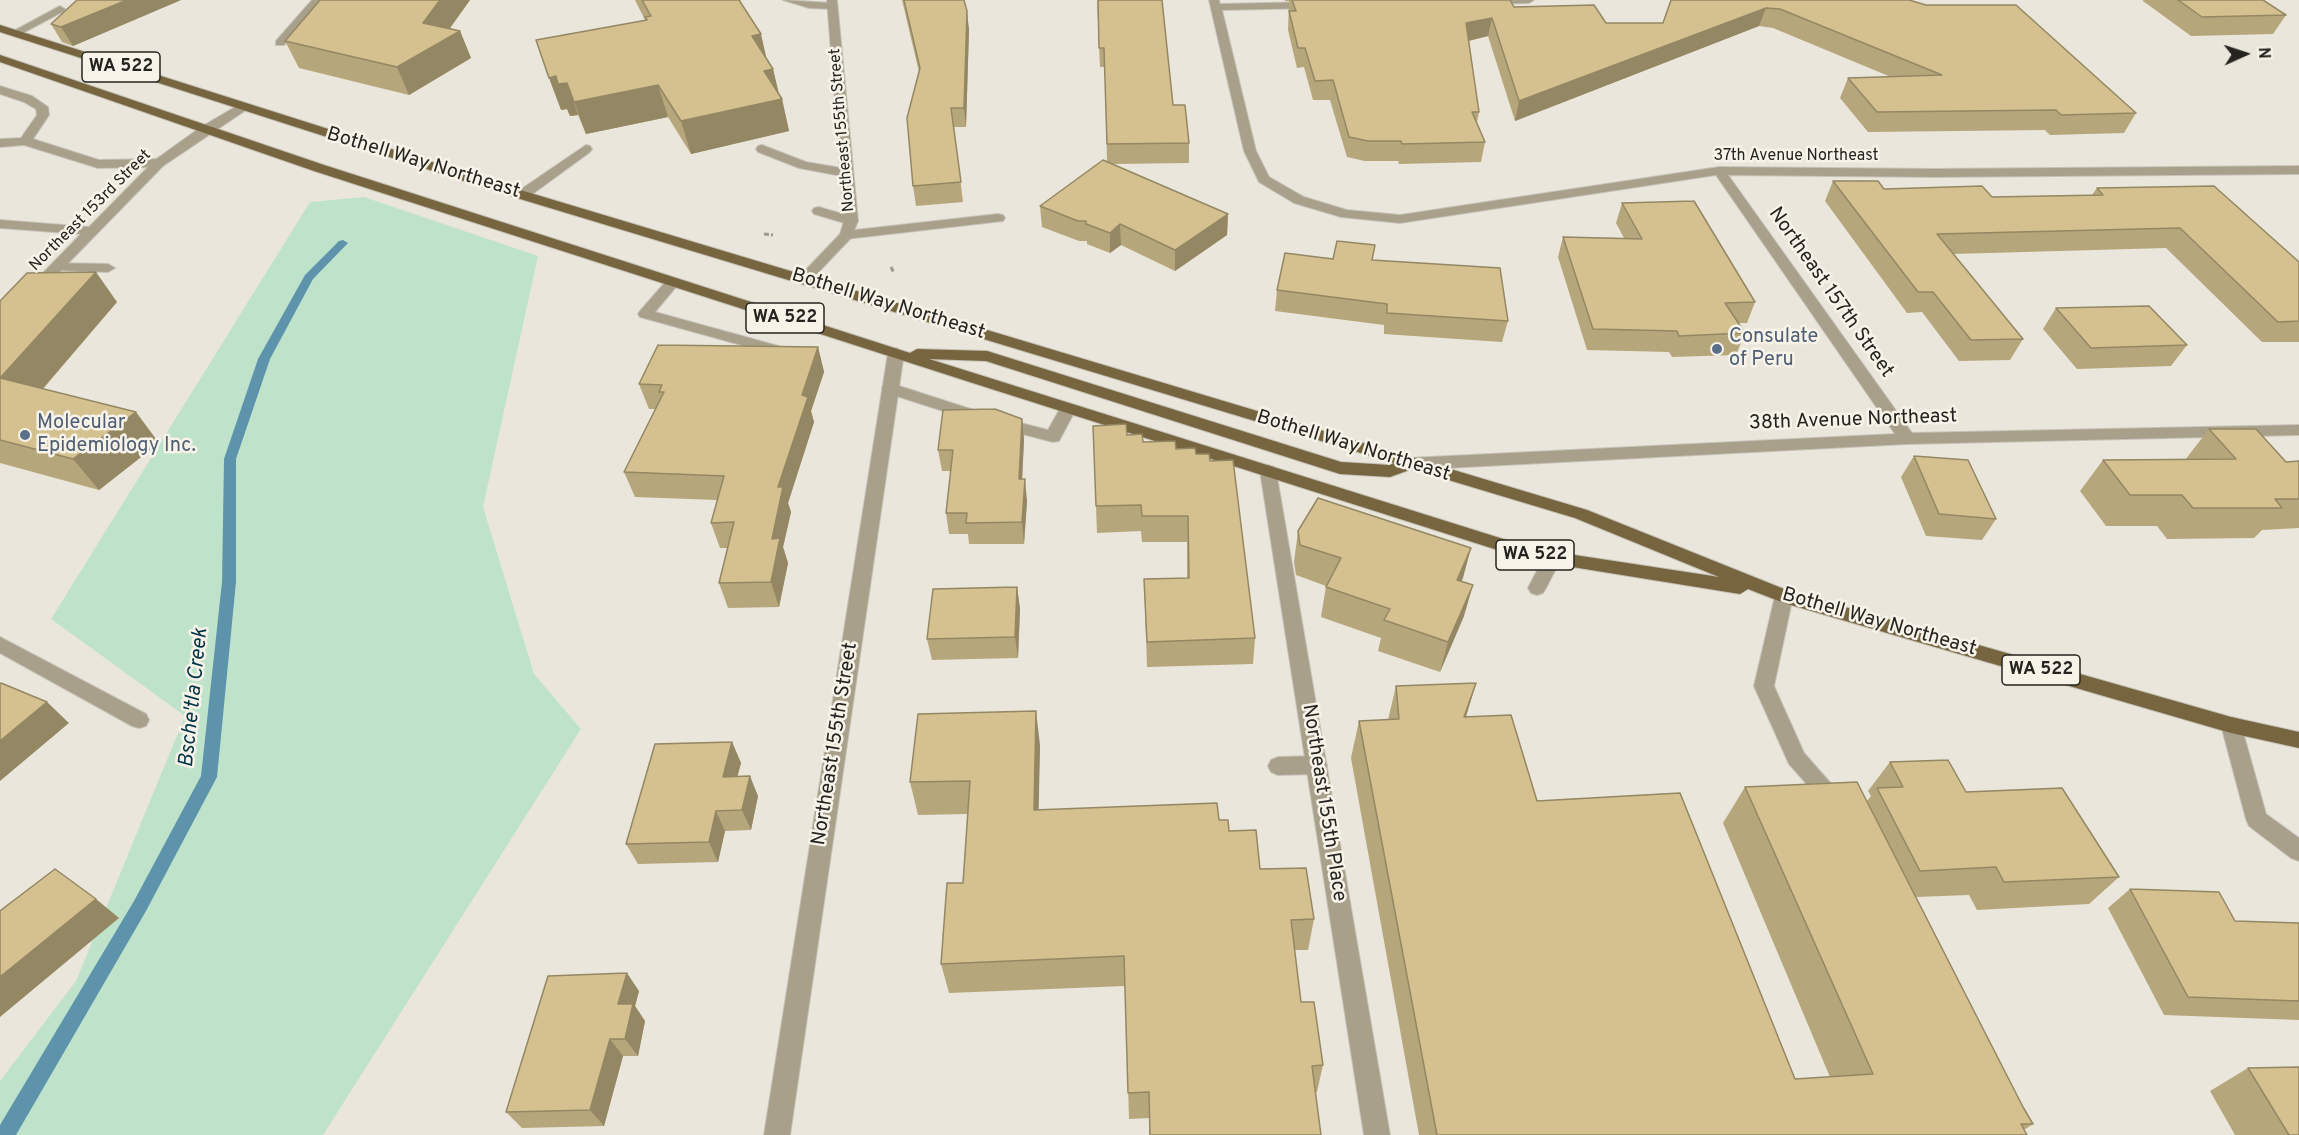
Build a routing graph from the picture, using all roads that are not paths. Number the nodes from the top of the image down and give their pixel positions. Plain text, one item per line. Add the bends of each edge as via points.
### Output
1 (318, 0) edge
2 (788, 0) edge
3 (1529, 0) edge
4 (1471, 1) edge
5 (832, 3) edge
6 (1214, 3) edge
7 (1320, 4) edge
8 (60, 9) dead end
9 (0, 28) edge
10 (15, 33) junction
11 (280, 43) dead end
12 (0, 58) edge
13 (0, 90) edge
14 (242, 107) junction
15 (205, 130) junction
16 (25, 141) junction
17 (0, 143) edge
18 (586, 149) dead end
19 (762, 149) dead end
20 (159, 163) junction
21 (2299, 170) edge
22 (1719, 171) junction
23 (847, 173) junction
24 (522, 195) junction
25 (819, 211) dead end
26 (998, 218) dead end
27 (851, 221) junction
28 (0, 224) edge
29 (90, 231) junction
30 (846, 235) junction
31 (56, 267) junction
32 (108, 268) dead end
33 (804, 279) junction
34 (673, 282) junction
35 (24, 301) edge
36 (896, 353) junction
37 (794, 354) edge
38 (890, 388) junction
39 (1068, 409) junction
40 (2299, 430) edge
41 (1907, 439) junction
42 (1409, 464) junction
43 (1268, 471) junction
44 (1553, 557) junction
45 (1537, 588) dead end
46 (1778, 594) junction
47 (0, 644) edge
48 (139, 720) dead end
49 (2231, 725) junction
50 (2299, 740) edge
51 (1317, 765) junction
52 (1278, 766) dead end
53 (1848, 826) edge
54 (2299, 851) edge
55 (777, 1135) edge
56 (1377, 1135) edge

1 - 11 street
2 - 5 street via 809,5
3 - 4 street
5 - 23 street, Northeast 155th Street
6 - 7 street
6 - 22 street, 37th Avenue Northeast via 1250,151 1264,179 1299,200 1346,214 1400,219
8 - 10 street
9 - 10 main road, Bothell Way Northeast / WA 522
10 - 14 main road, Bothell Way Northeast / WA 522
12 - 15 main road, Bothell Way Northeast / WA 522
13 - 16 street via 42,107 43,115
14 - 15 street, Northeast 153rd Street
14 - 24 main road, Bothell Way Northeast / WA 522
15 - 20 street, Northeast 153rd Street
15 - 34 main road, Bothell Way Northeast / WA 522
16 - 17 street
16 - 20 street via 98,164
18 - 24 street
19 - 23 street via 803,165
20 - 29 street, Northeast 153rd Street
21 - 22 street, 37th Avenue Northeast
22 - 41 street, Northeast 157th Street
23 - 27 street, Northeast 155th Street
24 - 33 main road, Bothell Way Northeast / WA 522
25 - 27 street
26 - 30 street
27 - 30 street, Northeast 155th Street
28 - 29 street
29 - 31 street, Northeast 153rd Street
30 - 33 street, Northeast 155th Street
31 - 32 street
31 - 35 street, Northeast 153rd Street
33 - 42 main road, Bothell Way Northeast / WA 522
34 - 36 main road, Bothell Way Northeast / WA 522
34 - 37 street via 645,314
36 - 38 street, Northeast 155th Street
36 - 39 main road, Bothell Way Northeast / WA 522
36 - 42 main road via 987,356 1340,468 1390,471
38 - 39 street via 946,408 1053,437
38 - 55 street, Northeast 155th Street
39 - 43 main road, Bothell Way Northeast / WA 522
40 - 41 street, 38th Avenue Northeast
41 - 42 street, 38th Avenue Northeast
42 - 46 main road, Bothell Way Northeast / WA 522 via 1581,514
43 - 44 main road, Bothell Way Northeast / WA 522 via 1535,555
43 - 51 street, Northeast 155th Place
44 - 45 street
44 - 46 main road, Bothell Way Northeast / WA 522
46 - 49 main road, Bothell Way Northeast / WA 522
46 - 53 street via 1764,686 1796,758 1837,805
47 - 48 street
49 - 50 main road, Bothell Way Northeast / WA 522
49 - 54 street via 2257,819
51 - 52 street
51 - 56 street, Northeast 155th Place

